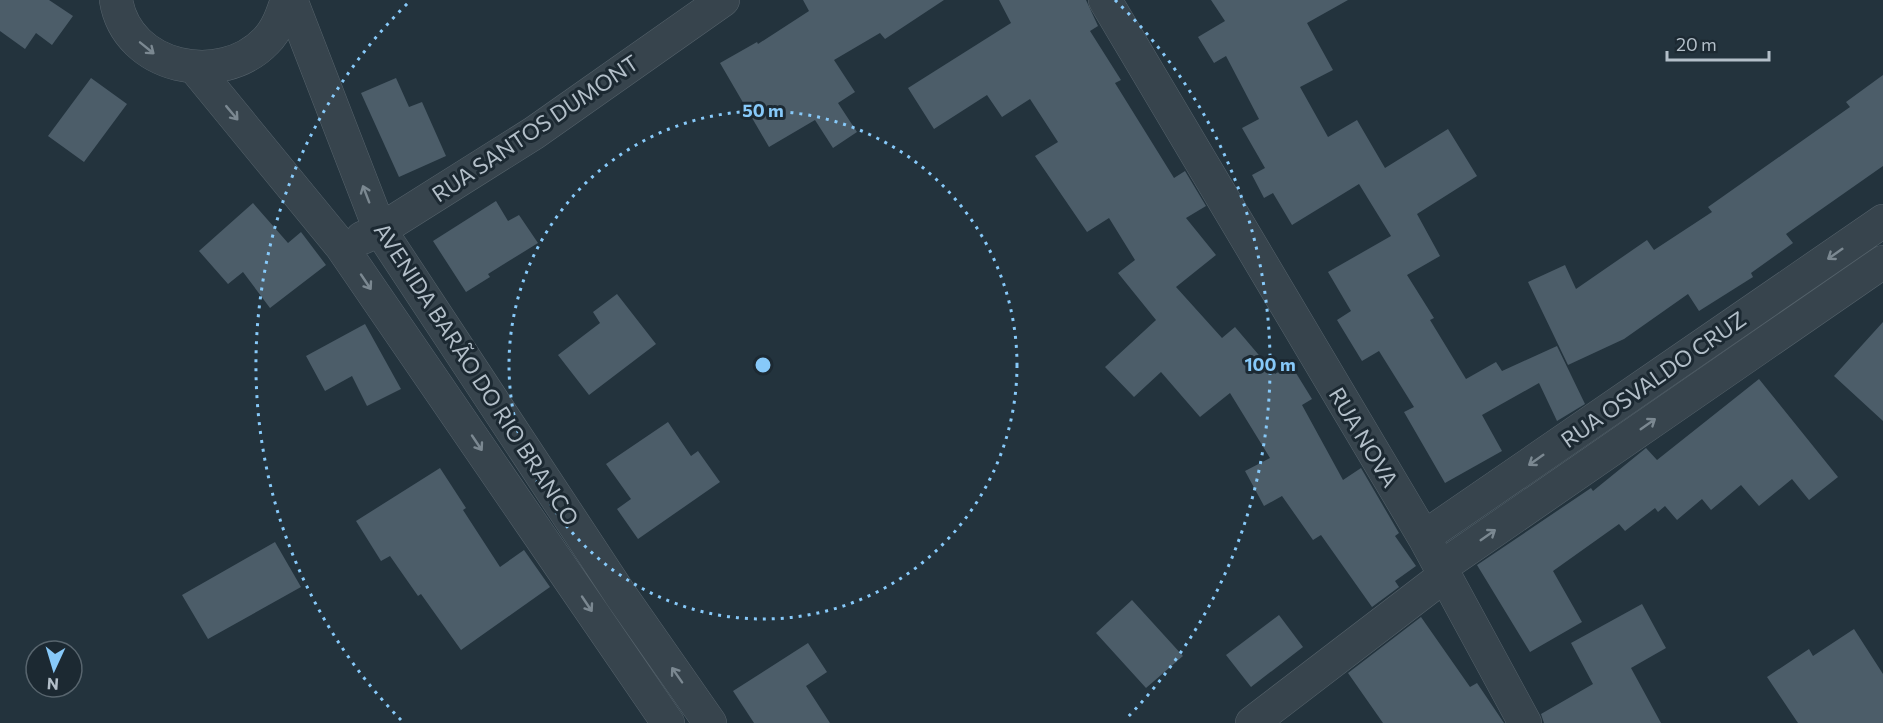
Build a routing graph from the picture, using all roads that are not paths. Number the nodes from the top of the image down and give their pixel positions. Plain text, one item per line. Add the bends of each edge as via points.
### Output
1 (289, 0) edge
2 (723, 0) edge
3 (1105, 0) edge
4 (113, 3) edge
5 (195, 68) junction
6 (1883, 221) edge
7 (380, 230) junction
8 (342, 246) junction
9 (1883, 262) edge
10 (1424, 537) junction
11 (1442, 572) junction
12 (668, 723) edge
13 (710, 723) edge
14 (1252, 723) edge
15 (1525, 723) edge

1 - 5 street via 266,41 245,57 221,67
7 -> 1 street, AVENIDA BARÃO DO RIO BRANCO
2 - 7 street, RUA SANTOS DUMONT via 534,133
3 - 10 street, RUA NOVA
4 -> 5 street via 129,32 147,50 170,63
5 -> 8 street, AVENIDA BARÃO DO RIO BRANCO
6 -> 10 street, RUA OSVALDO CRUZ
7 - 8 street, RUA SANTOS DUMONT
13 -> 7 street, AVENIDA BARÃO DO RIO BRANCO via 620,594
8 -> 12 street, AVENIDA BARÃO DO RIO BRANCO
11 -> 9 street, RUA OSVALDO CRUZ
10 - 11 street, RUA NOVA
11 - 14 street, RUA OSVALDO CRUZ
11 - 15 street, RUA NOVA

